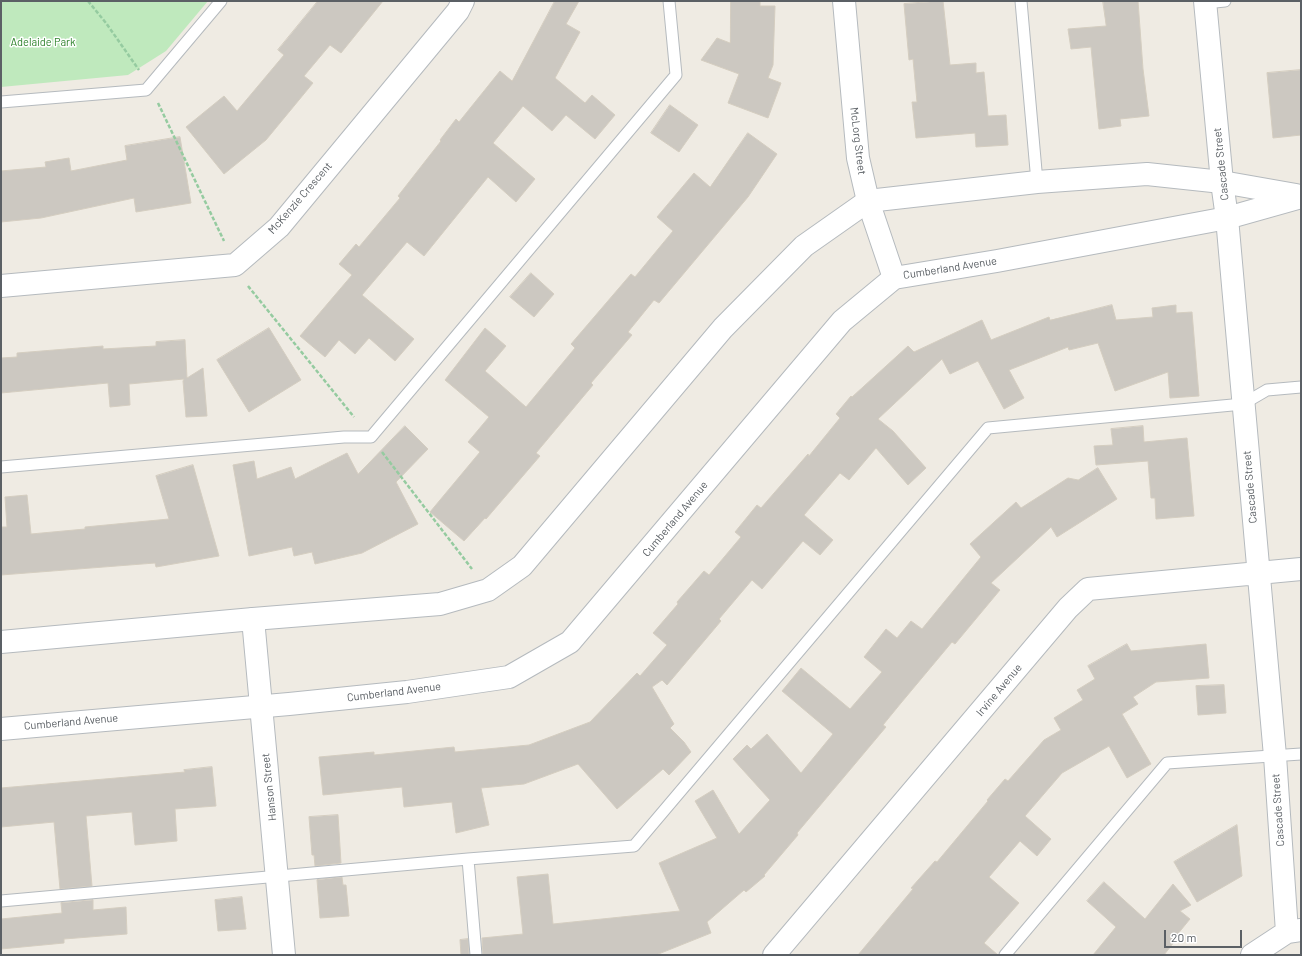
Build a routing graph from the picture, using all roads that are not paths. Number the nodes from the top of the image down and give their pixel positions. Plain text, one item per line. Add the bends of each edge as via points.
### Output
1 (221, 1) edge
2 (463, 1) edge
3 (669, 1) edge
4 (844, 1) edge
5 (1021, 1) edge
6 (1212, 2) edge
7 (1, 102) edge
8 (1037, 182) junction
9 (1222, 182) junction
10 (1301, 196) edge
11 (868, 201) junction
12 (1227, 218) junction
13 (894, 278) junction
14 (1, 286) edge
15 (1301, 387) edge
16 (1243, 404) junction
17 (1, 467) edge
18 (1301, 569) edge
19 (1259, 573) junction
20 (253, 619) junction
21 (1, 642) edge
22 (262, 706) junction
23 (1, 729) edge
24 (1301, 754) edge
25 (1275, 756) junction
26 (468, 859) junction
27 (278, 876) junction
28 (1, 901) edge
29 (1294, 931) edge
30 (284, 955) edge
31 (476, 955) edge
32 (774, 955) edge
33 (1005, 955) edge
34 (1252, 955) edge

1 - 7 lane via 146,90
2 - 14 street, McKenzie Crescent via 458,11 279,226 235,265
3 - 17 lane via 676,75 371,437 344,437
4 - 11 street, McLorg Street via 858,158
5 - 8 lane
6 - 9 street, Cascade Street
8 - 9 street, Cumberland Avenue via 1147,174
8 - 11 street, Cumberland Avenue
9 - 10 street, Cumberland Avenue
9 - 12 street, Cascade Street
10 - 12 street, Cumberland Avenue
11 - 13 street, McLorg Street
11 - 20 street, Cumberland Avenue via 804,246 723,328 522,566 488,590 440,604
12 - 13 street, Cumberland Avenue
12 - 16 street, Cascade Street
13 - 22 street, Cumberland Avenue via 842,321 570,642 509,677 407,692
15 - 16 lane via 1267,390
16 - 19 street, Cascade Street
16 - 26 lane via 988,428 634,846
18 - 19 street, Irvine Avenue
19 - 25 street, Cascade Street
19 - 32 street, Irvine Avenue via 1088,589 1068,608
20 - 21 street, Cumberland Avenue
20 - 22 street, Hanson Street
22 - 23 street, Cumberland Avenue
22 - 27 street, Hanson Street
24 - 25 lane
25 - 29 street, Cascade Street
25 - 33 lane via 1167,763
26 - 27 lane
26 - 31 lane
27 - 28 lane
27 - 30 street, Hanson Street
29 - 34 street, Cascade Street

